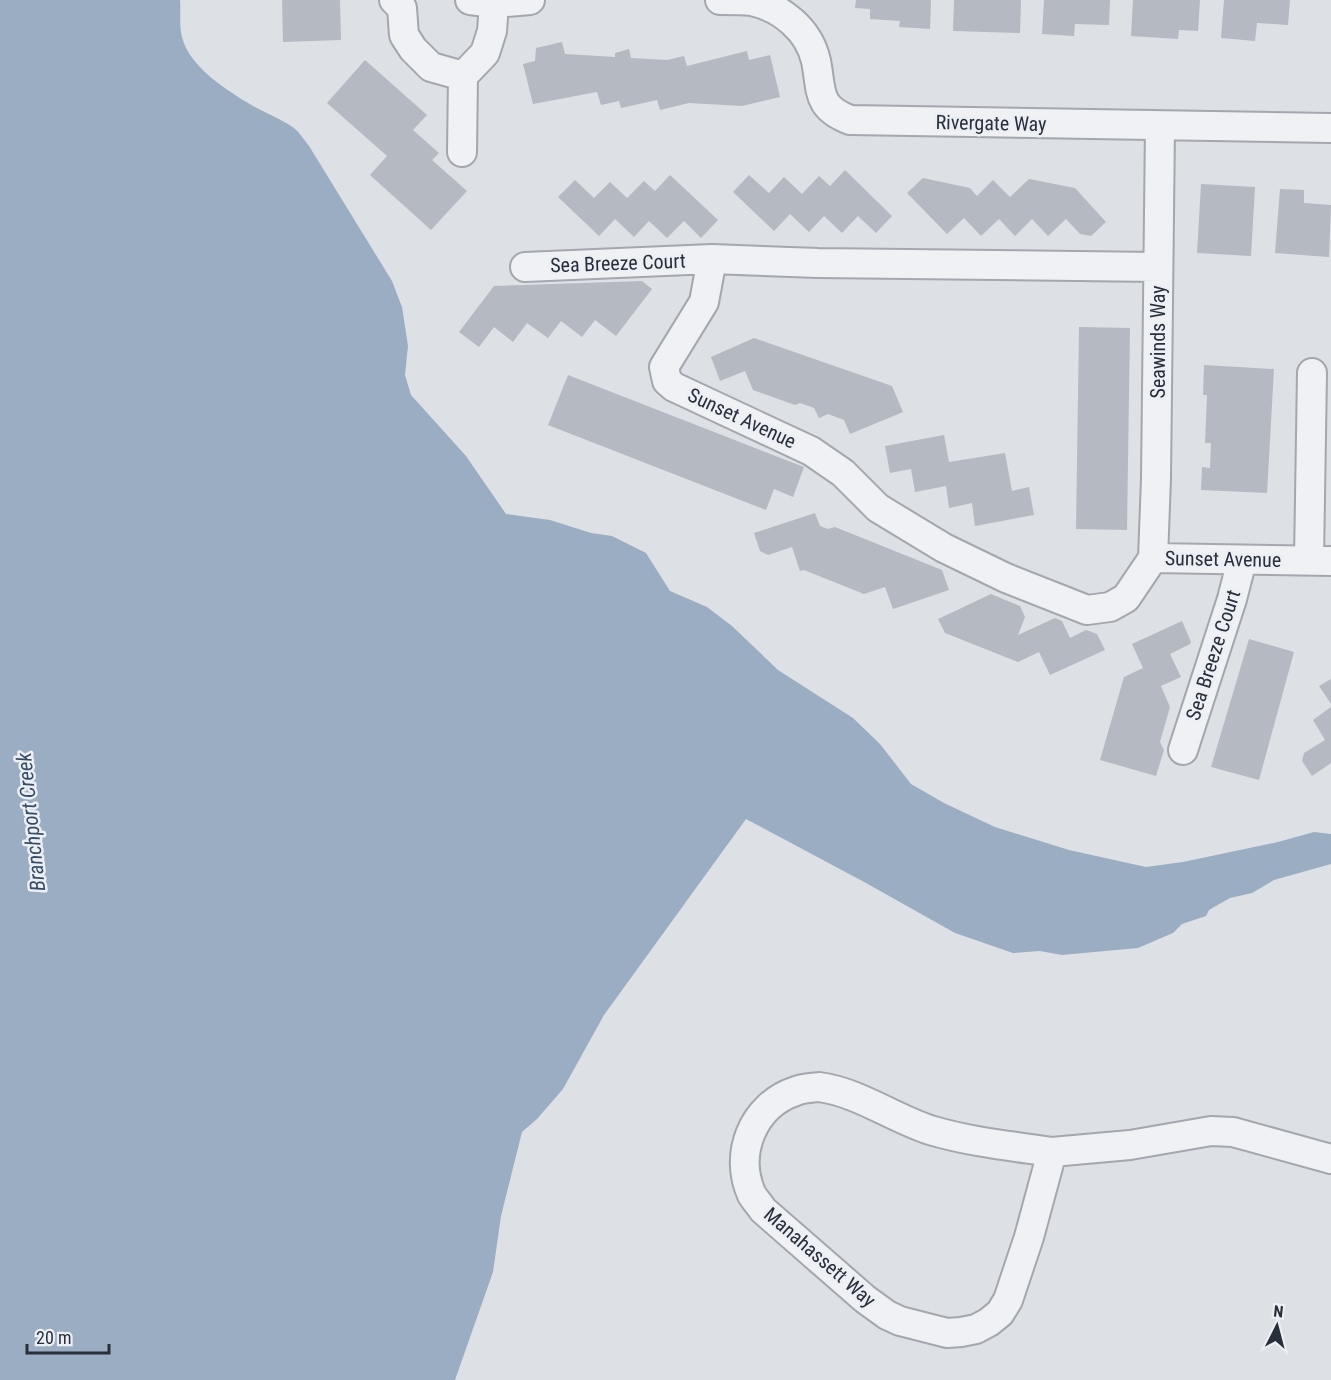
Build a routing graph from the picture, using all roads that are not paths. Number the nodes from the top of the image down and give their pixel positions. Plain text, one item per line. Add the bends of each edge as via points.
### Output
1 (530, 0) edge
2 (720, 0) edge
3 (482, 2) edge
4 (403, 3) edge
5 (464, 76) junction
6 (1160, 126) junction
7 (1331, 128) edge
8 (462, 152) dead end
9 (712, 259) junction
10 (525, 267) dead end
11 (1158, 267) junction
12 (1312, 373) dead end
13 (1321, 506) edge
14 (1153, 558) junction
15 (1242, 560) junction
16 (1320, 560) edge
17 (1183, 750) dead end
18 (1052, 1152) junction
19 (1331, 1159) edge

1 - 3 street
2 - 6 street, Rivergate Way via 750,0 772,7 792,20 807,38 816,59 820,93 826,105 836,115 850,120
3 - 5 street via 492,31 485,53
4 - 5 street via 404,34 413,49 430,67
5 - 8 street
6 - 7 street, Rivergate Way
6 - 11 street, Seawinds Way
9 - 10 street, Sea Breeze Court
9 - 11 street
9 - 14 street, Sunset Avenue via 704,302 664,367 667,381 674,387 811,451 843,473 878,508 944,548 1006,578 1087,609 1110,607 1126,598
11 - 14 street, Seawinds Way
12 - 13 street
13 - 16 street
14 - 15 street, Sunset Avenue
15 - 16 street, Sunset Avenue
15 - 17 street, Sea Breeze Court
18 - 18 street, Manahassett Way via 974,1141 930,1130 838,1090 819,1087 796,1090 775,1101 749,1133 744,1157 752,1194 763,1210 848,1284 900,1321 947,1333 976,1329 1000,1312 1008,1300
18 - 19 street, Manahassett Way via 1130,1145 1210,1131 1233,1132

